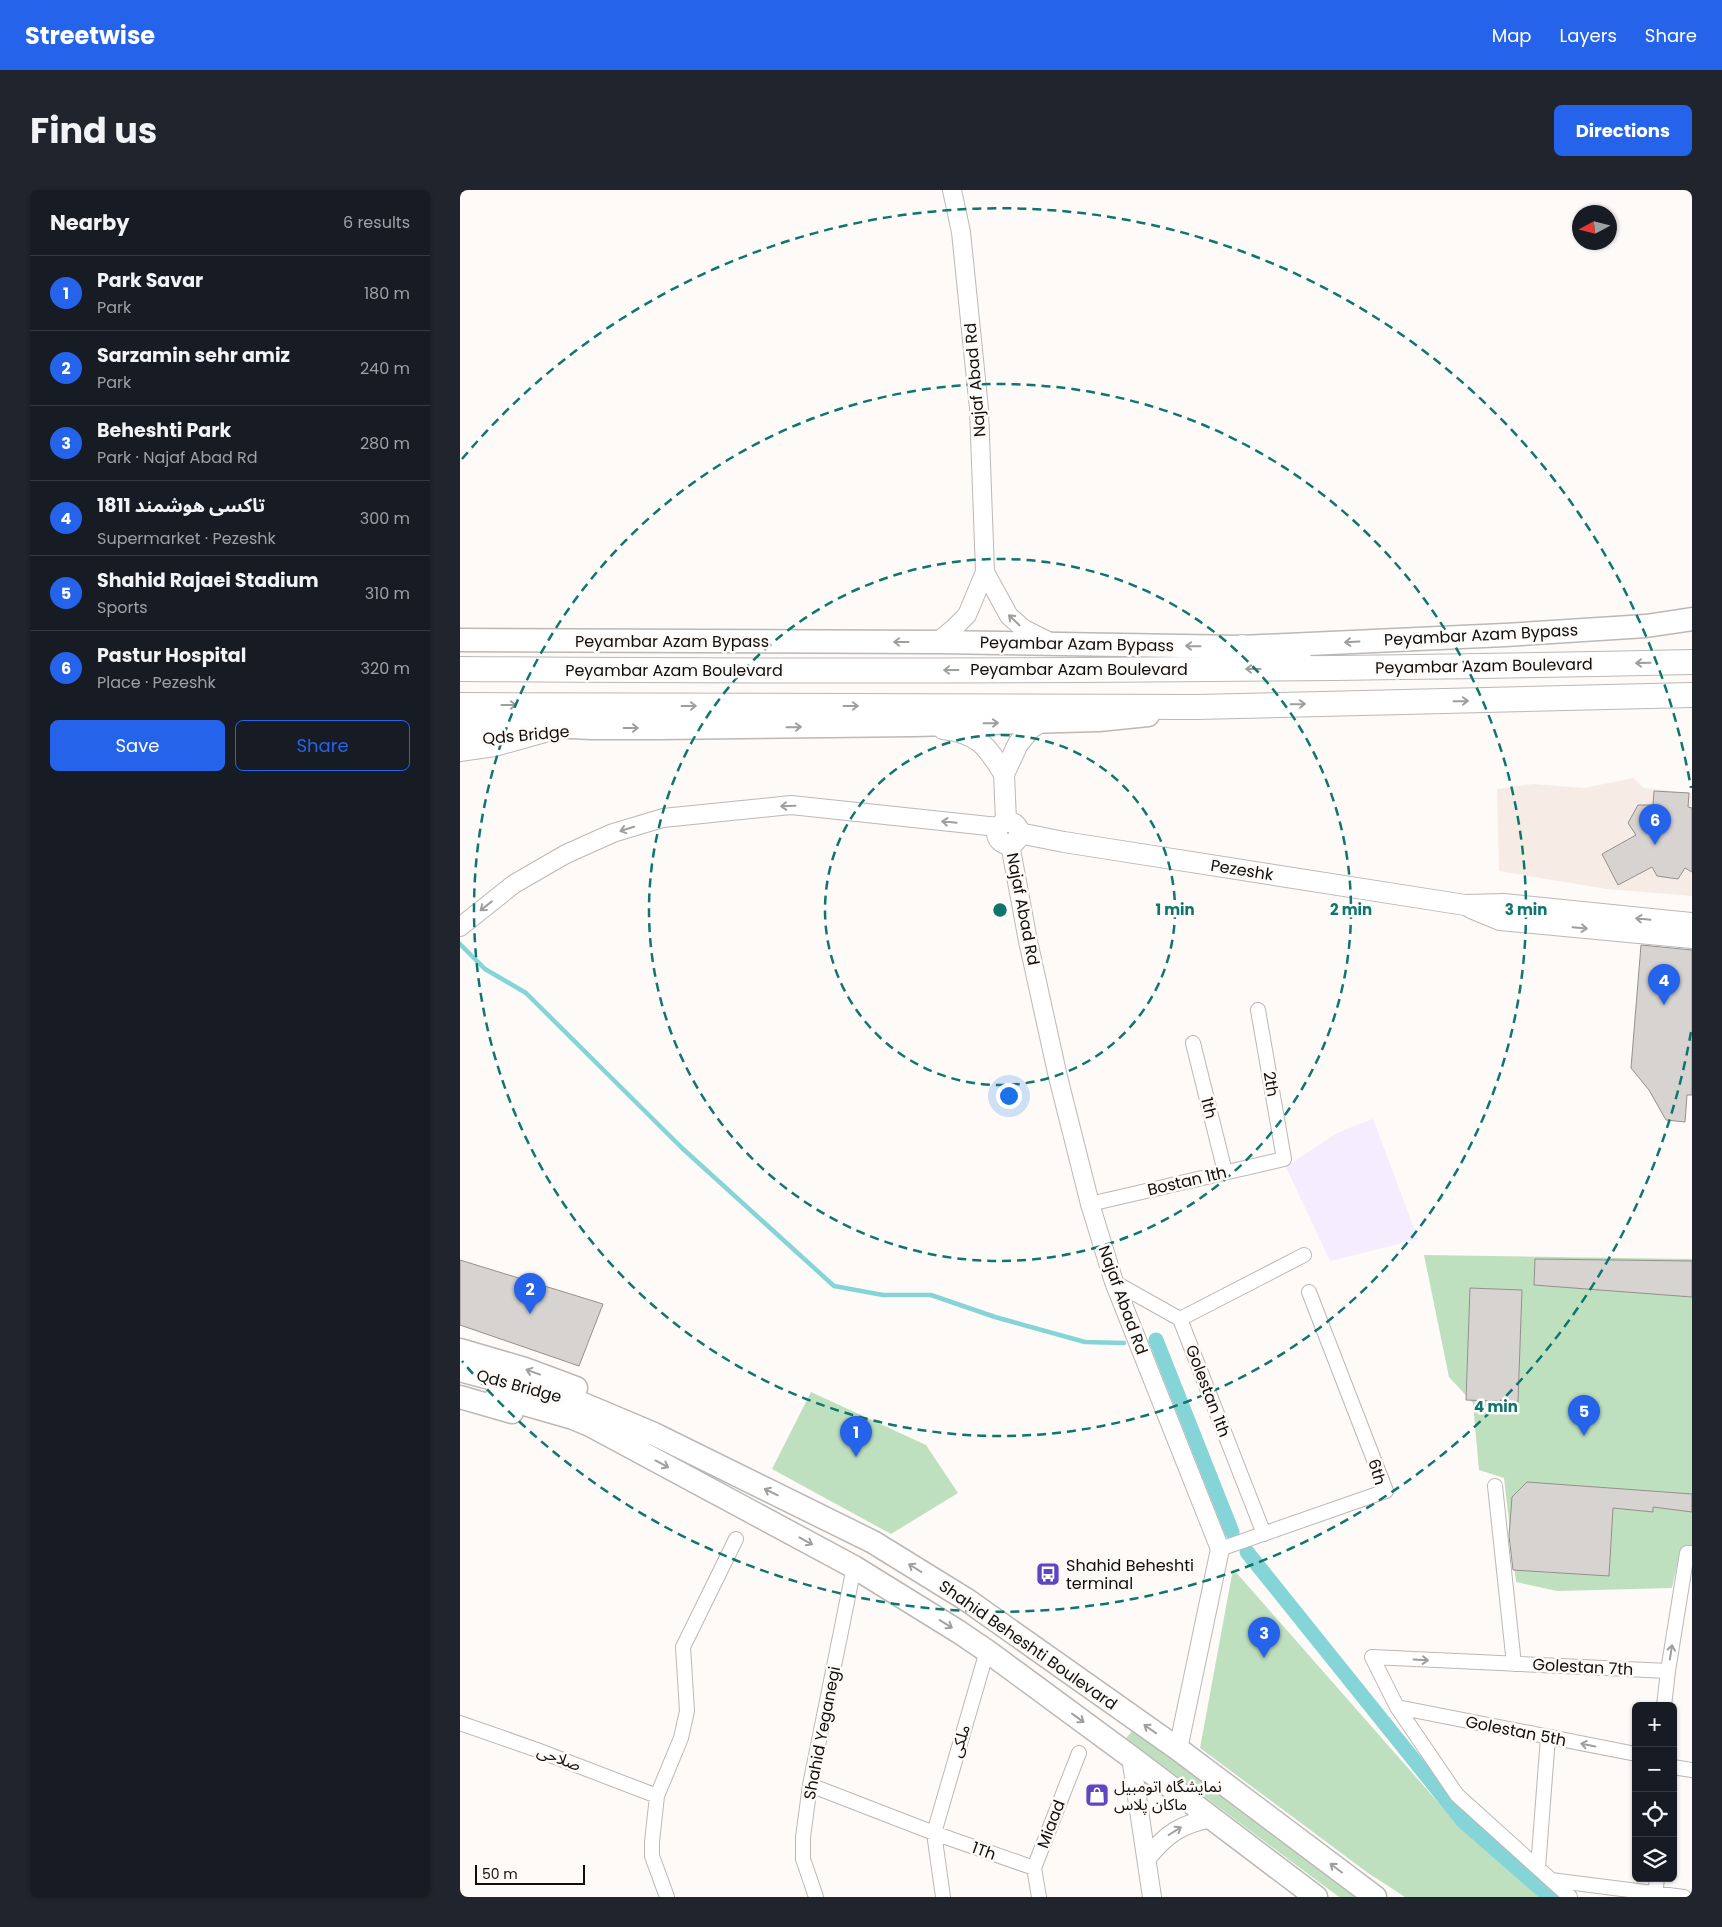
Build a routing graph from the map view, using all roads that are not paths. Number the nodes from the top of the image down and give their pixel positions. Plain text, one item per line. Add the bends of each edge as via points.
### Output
1 (952, 190) edge
2 (985, 572) junction
3 (1692, 619) edge
4 (460, 630) edge
5 (460, 640) edge
6 (530, 641) junction
7 (937, 642) junction
8 (1055, 644) junction
9 (1242, 647) junction
10 (1692, 662) edge
11 (463, 669) edge
12 (1350, 669) junction
13 (1692, 695) edge
14 (460, 705) edge
15 (1197, 707) junction
16 (460, 722) edge
17 (1041, 722) junction
18 (914, 725) junction
19 (592, 728) junction
20 (545, 735) junction
21 (460, 740) edge
22 (460, 754) edge
23 (1004, 774) junction
24 (1008, 831) junction
25 (1465, 905) junction
26 (1692, 923) edge
27 (460, 927) edge
28 (1692, 938) edge
29 (1258, 1010) dead end
30 (1193, 1042) dead end
31 (1284, 1159) joint
32 (1225, 1172) junction
33 (1090, 1204) junction
34 (1304, 1255) dead end
35 (1114, 1282) junction
36 (1309, 1292) dead end
37 (1180, 1319) junction
38 (460, 1350) edge
39 (460, 1370) edge
40 (460, 1385) edge
41 (460, 1397) edge
42 (576, 1410) junction
43 (654, 1434) junction
44 (637, 1451) junction
45 (1495, 1486) dead end
46 (1264, 1534) junction
47 (736, 1539) dead end
48 (1220, 1549) junction
49 (1692, 1553) edge
50 (854, 1568) junction
51 (987, 1651) junction
52 (1514, 1664) junction
53 (1668, 1671) junction
54 (1664, 1702) edge
55 (1397, 1707) junction
56 (460, 1723) edge
57 (1548, 1737) junction
58 (1178, 1749) junction
59 (1079, 1753) dead end
60 (1632, 1753) edge
61 (1131, 1757) junction
62 (1677, 1768) edge
63 (1692, 1770) edge
64 (810, 1785) junction
65 (657, 1796) junction
66 (1212, 1818) junction
67 (934, 1833) junction
68 (1148, 1858) junction
69 (1034, 1868) junction
70 (1538, 1868) junction
71 (1551, 1880) junction
72 (1657, 1882) edge
73 (1655, 1895) edge
74 (667, 1897) edge
75 (816, 1897) edge
76 (943, 1897) edge
77 (1040, 1897) edge
78 (1152, 1897) edge
79 (1316, 1897) edge
80 (1375, 1897) edge
81 (1570, 1897) edge
82 (1684, 1897) edge

1 - 2 street, Najaf Abad Rd via 961,232 979,409
2 - 7 street via 967,615
8 -> 2 street via 1024,629 1009,616
3 -> 9 main road, Peyambar Azam Bypass via 1646,626 1505,635
4 - 6 main road
5 - 6 main road, Peyambar Azam Bypass
7 -> 6 main road, Peyambar Azam Bypass
7 - 8 main road, Peyambar Azam Bypass
9 -> 8 main road, Peyambar Azam Bypass
9 - 12 highway
10 -> 12 highway, Peyambar Azam Boulevard
12 -> 11 highway, Peyambar Azam Boulevard
15 -> 13 highway, Peyambar Azam Boulevard
14 -> 15 highway, Peyambar Azam Boulevard
15 - 17 main road, Peyambar Azam Boulevard via 1130,718
16 - 19 main road, Peyambar Azam Boulevard
18 -> 17 main road, Peyambar Azam Boulevard
17 - 23 main road via 1018,744
19 -> 18 main road, Peyambar Azam Boulevard
18 - 23 main road via 968,734 992,755
19 - 20 main road, Qds Bridge
20 - 21 main road, Qds Bridge
20 - 22 street via 495,749
23 - 24 main road, Najaf Abad Rd
24 - 25 main road, Pezeshk
24 -> 27 street via 791,805 663,818 614,833 566,854 514,884
24 - 33 street, Najaf Abad Rd via 1028,942
26 -> 25 main road, Pezeshk via 1504,904
25 -> 28 main road, Pezeshk via 1500,920
29 - 31 street, 2th
30 - 32 street, 1th
31 - 32 street, Bostan 1th
32 - 33 street, Bostan 1th
33 - 35 street, Najaf Abad Rd
34 - 37 street
35 - 37 street
35 - 48 street, Najaf Abad Rd
36 - 46 street, 6th via 1386,1490
37 - 46 street, Golestan 1th
43 -> 38 main road, Shahid Beheshti Boulevard via 571,1386
39 - 42 main road, Qds Bridge
40 - 42 main road, Qds Bridge
41 - 44 main road, Shahid Beheshti Boulevard
42 - 43 main road, Shahid Beheshti Boulevard
42 - 44 main road, Shahid Beheshti Boulevard
58 -> 43 main road, Shahid Beheshti Boulevard via 967,1600 872,1542
44 -> 50 main road, Shahid Beheshti Boulevard
45 - 52 street
46 - 48 street, 6th
47 - 65 street via 682,1647 687,1711 681,1738
48 - 58 street
53 -> 49 street via 1687,1553
50 -> 51 main road, Shahid Beheshti Boulevard
50 - 64 street, Shahid Yeganegi
51 -> 61 main road, Shahid Beheshti Boulevard
51 - 67 street, ملکی
52 - 53 street, Golestan 7th
55 -> 52 street, Golestan 7th via 1372,1657
53 - 54 street
55 - 57 street, Golestan 5th
55 - 70 street via 1457,1795
56 - 65 street, صلاحی
60 -> 57 street, Golestan 5th
57 - 70 street
80 -> 58 main road, Shahid Beheshti Boulevard
59 - 69 street, Miaad
61 - 66 main road, Shahid Beheshti Boulevard
61 - 68 street
62 - 63 street
64 - 67 street, 1Th
64 - 75 street, Shahid Yeganegi via 803,1859
65 - 74 street via 652,1856
68 -> 66 street via 1175,1830
66 - 79 main road, Shahid Beheshti Boulevard
67 - 69 street, 1Th
67 - 76 street
68 - 78 street
69 - 77 street, Miaad
70 - 71 street
71 - 73 street
71 - 81 street
72 - 73 street
73 - 82 street

